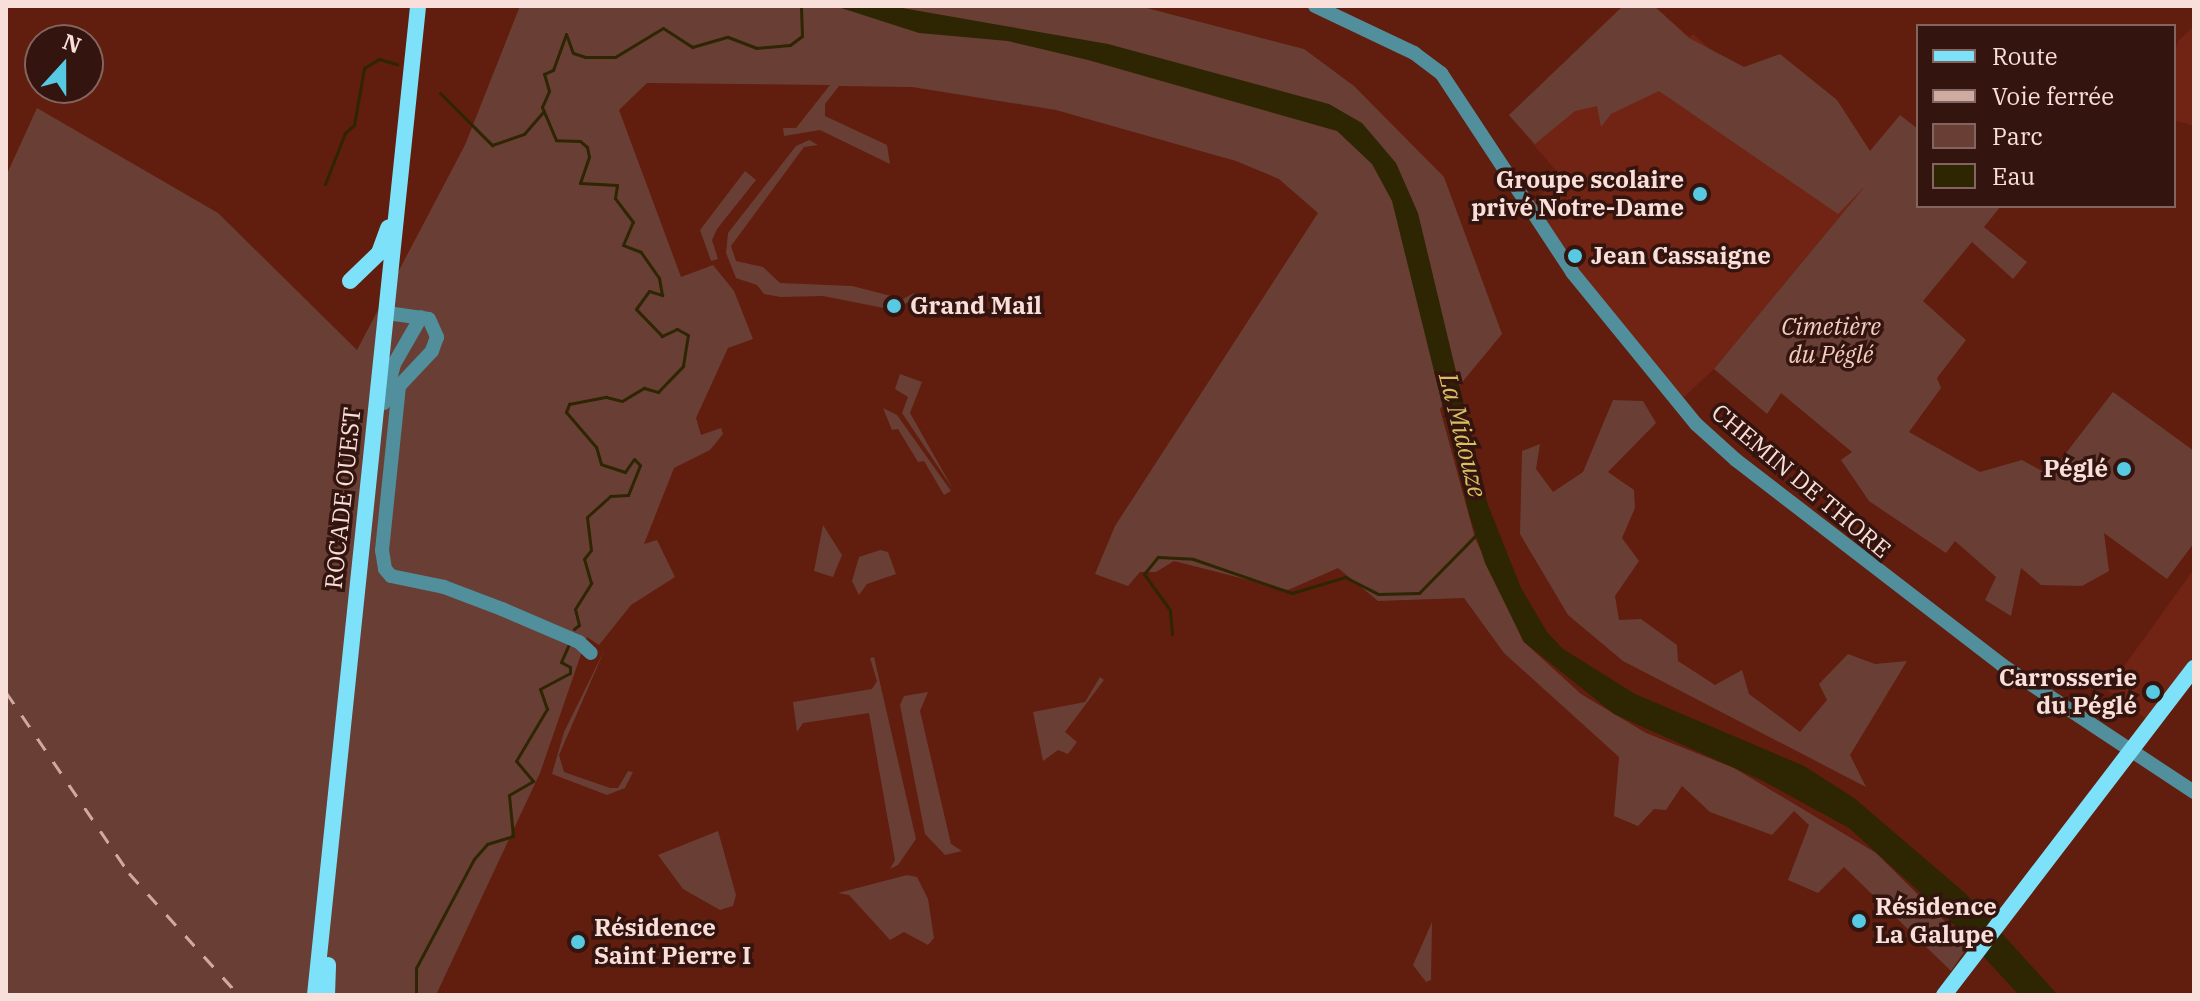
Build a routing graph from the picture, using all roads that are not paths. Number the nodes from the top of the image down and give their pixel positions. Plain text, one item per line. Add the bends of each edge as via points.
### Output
1 (418, 6) edge
2 (1315, 6) edge
3 (402, 156) junction
4 (350, 281) dead end
5 (387, 313) junction
6 (421, 317) junction
7 (370, 461) junction
8 (357, 591) junction
9 (591, 653) dead end
10 (2194, 668) edge
11 (2132, 750) junction
12 (2194, 792) edge
13 (315, 995) edge
14 (327, 995) edge
15 (1944, 995) edge

1 - 3 main road, ROCADE OUEST
2 - 11 street, CHEMIN DE THORE via 1414,53 1441,73 1546,239 1696,424 1871,568 2002,665
3 - 4 main road via 386,239
3 - 5 main road, ROCADE OUEST
5 - 6 street
5 - 7 main road, ROCADE OUEST
6 - 7 street via 387,381
6 - 9 street via 434,323 437,337 432,351 399,386 382,550 385,569 391,576 427,582 502,609 579,642
7 - 8 main road, ROCADE OUEST
8 - 13 main road, ROCADE OUEST
8 - 14 main road via 357,661
10 - 11 main road
11 - 12 street, CHEMIN DE THORE
11 - 15 main road

